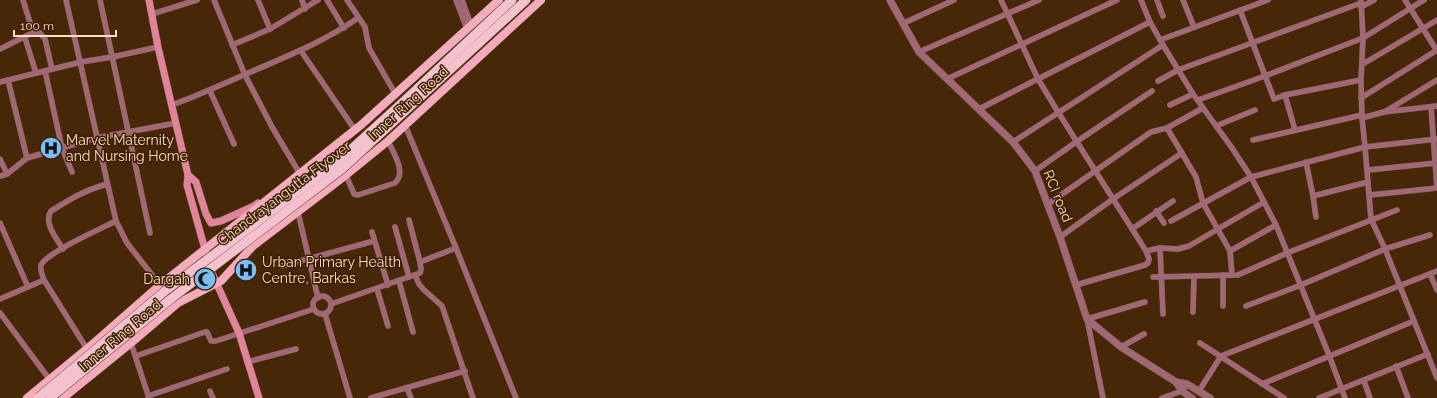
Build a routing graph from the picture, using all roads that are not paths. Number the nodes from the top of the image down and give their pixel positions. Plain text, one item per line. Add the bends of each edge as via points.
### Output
1 (23, 0) edge
2 (66, 0) edge
3 (100, 0) edge
4 (150, 0) edge
5 (197, 0) edge
6 (214, 0) edge
7 (258, 0) edge
8 (302, 0) edge
9 (318, 0) edge
10 (327, 0) edge
11 (347, 0) edge
12 (456, 0) edge
13 (462, 0) edge
14 (499, 0) edge
15 (512, 0) edge
16 (526, 0) edge
17 (541, 0) edge
18 (890, 0) edge
19 (954, 0) edge
20 (1001, 0) edge
21 (1039, 0) edge
22 (1117, 0) edge
23 (1141, 0) edge
24 (1157, 0) edge
25 (1183, 0) edge
26 (1268, 0) edge
27 (1374, 0) edge
28 (1405, 0) edge
29 (1424, 0) edge
30 (1361, 3) edge
31 (305, 9) junction
32 (1410, 9) junction
33 (1240, 10) junction
34 (152, 14) junction
35 (1008, 14) junction
36 (1162, 16) dead end
37 (358, 18) junction
38 (1437, 20) edge
39 (1150, 22) junction
40 (904, 23) junction
41 (469, 27) junction
42 (1194, 27) junction
43 (344, 28) junction
44 (1423, 28) junction
45 (270, 29) junction
46 (33, 32) junction
47 (25, 38) junction
48 (1363, 38) junction
49 (1254, 42) junction
50 (1162, 43) junction
51 (1022, 44) junction
52 (232, 45) junction
53 (158, 46) junction
54 (0, 49) edge
55 (1437, 50) edge
56 (301, 51) junction
57 (919, 52) junction
58 (112, 57) junction
59 (81, 62) junction
60 (1363, 64) junction
61 (52, 69) junction
62 (1178, 70) junction
63 (45, 71) junction
64 (36, 73) junction
65 (245, 75) junction
66 (1265, 76) junction
67 (947, 79) junction
68 (1038, 79) junction
69 (8, 80) junction
70 (1361, 80) junction
71 (1437, 80) edge
72 (1158, 81) dead end
73 (0, 82) edge
74 (210, 91) junction
75 (1152, 91) dead end
76 (1193, 94) junction
77 (396, 95) junction
78 (1285, 95) junction
79 (1361, 98) junction
80 (1198, 100) junction
81 (1170, 105) dead end
82 (172, 106) junction
83 (1434, 107) edge
84 (979, 108) junction
85 (1203, 108) junction
86 (1255, 110) dead end
87 (1058, 112) junction
88 (1384, 112) junction
89 (1362, 116) junction
90 (176, 123) junction
91 (405, 125) junction
92 (1216, 126) junction
93 (1167, 128) junction
94 (355, 130) junction
95 (1295, 130) junction
96 (129, 132) junction
97 (96, 138) junction
98 (1253, 140) dead end
99 (1435, 140) edge
100 (388, 141) junction
101 (1013, 142) junction
102 (1076, 142) junction
103 (234, 144) dead end
104 (1365, 147) junction
105 (62, 148) junction
106 (1182, 153) junction
107 (27, 158) junction
108 (0, 159) edge
109 (1306, 162) junction
110 (1436, 163) edge
111 (1368, 170) junction
112 (1035, 171) junction
113 (1095, 171) junction
114 (72, 172) dead end
115 (6, 174) junction
116 (300, 174) junction
117 (188, 175) junction
118 (346, 175) junction
119 (0, 176) edge
120 (1251, 177) junction
121 (291, 182) junction
122 (1368, 182) junction
123 (107, 184) junction
124 (1370, 195) junction
125 (1313, 196) junction
126 (1113, 199) junction
127 (1173, 201) dead end
128 (1264, 202) junction
129 (1203, 203) junction
130 (309, 204) junction
131 (1048, 204) junction
132 (1397, 210) dead end
133 (1156, 211) junction
134 (298, 212) junction
135 (1316, 217) dead end
136 (1371, 219) junction
137 (409, 220) dead end
138 (116, 221) junction
139 (1170, 221) dead end
140 (0, 223) edge
141 (1164, 223) dead end
142 (1276, 225) junction
143 (395, 227) dead end
144 (1217, 228) junction
145 (1132, 229) junction
146 (372, 232) dead end
147 (150, 233) dead end
148 (1430, 235) dead end
149 (1060, 237) junction
150 (374, 241) junction
151 (456, 248) junction
152 (1160, 248) junction
153 (63, 249) junction
154 (204, 249) junction
155 (1385, 249) junction
156 (1146, 251) junction
157 (1230, 251) junction
158 (1287, 253) junction
159 (309, 259) junction
160 (420, 262) junction
161 (282, 266) dead end
162 (1437, 271) edge
163 (1430, 274) junction
164 (415, 275) junction
165 (1223, 275) junction
166 (1232, 275) junction
167 (1153, 276) dead end
168 (1194, 276) junction
169 (409, 277) junction
170 (1161, 277) junction
171 (44, 280) junction
172 (399, 281) junction
173 (216, 284) junction
174 (160, 285) junction
175 (388, 285) junction
176 (1076, 285) junction
177 (1301, 285) junction
178 (1400, 286) junction
179 (28, 287) junction
180 (377, 289) junction
181 (1437, 290) edge
182 (318, 298) junction
183 (0, 299) edge
184 (1145, 302) dead end
185 (331, 304) junction
186 (1223, 306) dead end
187 (1246, 306) dead end
188 (314, 309) junction
189 (1193, 312) dead end
190 (0, 313) edge
191 (325, 314) junction
192 (1163, 314) dead end
193 (1087, 319) junction
194 (1315, 319) junction
195 (1414, 321) junction
196 (388, 326) dead end
197 (413, 332) dead end
198 (239, 333) junction
199 (1144, 334) dead end
200 (131, 343) junction
201 (1200, 343) dead end
202 (1121, 347) junction
203 (87, 349) junction
204 (296, 349) dead end
205 (1428, 354) junction
206 (1329, 355) junction
207 (136, 356) junction
208 (1221, 356) junction
209 (247, 362) junction
210 (1396, 366) junction
211 (227, 369) dead end
212 (465, 371) junction
213 (1437, 378) edge
214 (50, 380) junction
215 (1364, 381) junction
216 (1176, 382) junction
217 (1187, 384) junction
218 (1262, 384) junction
219 (407, 388) junction
220 (1342, 389) junction
221 (1182, 391) junction
222 (1199, 391) junction
223 (210, 392) dead end
224 (149, 397) edge
225 (27, 398) edge
226 (38, 398) edge
227 (50, 398) edge
228 (63, 398) edge
229 (212, 398) edge
230 (259, 398) edge
231 (350, 398) edge
232 (371, 398) edge
233 (411, 398) edge
234 (474, 398) edge
235 (516, 398) edge
236 (1102, 398) edge
237 (1162, 398) edge
238 (1192, 398) edge
239 (1210, 398) edge
240 (1284, 398) edge
241 (1319, 398) edge
242 (1345, 398) edge
243 (1370, 398) edge
244 (1408, 398) edge

1 - 46 street
2 - 59 street
3 - 58 street
4 - 34 main road
5 - 34 street
6 - 52 street
7 - 45 street
8 - 31 street
9 - 31 street
10 - 43 street
11 - 37 street
12 - 41 street
13 - 41 street
14 - 41 main road, Inner Ring Road
15 - 226 highway, Chandrayangutta Flyover, bridge via 336,163 165,291
16 - 227 highway, Chandrayangutta Flyover, bridge via 342,169 172,298
17 - 91 main road, Inner Ring Road
18 - 40 street, RCI road
19 - 40 street
20 - 35 street
21 - 35 street
22 - 51 street
23 - 39 street
24 - 36 street
25 - 42 street
26 - 33 street
27 - 30 street
28 - 32 street
29 - 32 street
30 - 48 street
30 - 49 street
31 - 45 street
32 - 44 street
32 - 48 street
33 - 42 street
33 - 49 street
34 - 53 main road
35 - 51 street
35 - 57 street
37 - 43 street
37 - 77 street via 367,30 369,48
38 - 44 street
39 - 50 street
39 - 68 street
40 - 57 street, RCI road
41 - 77 main road, Inner Ring Road
42 - 50 street
43 - 56 street
44 - 55 street
44 - 60 street
45 - 52 street
46 - 47 street
46 - 61 street via 40,33 45,39
47 - 54 street
47 - 64 street
48 - 60 street
48 - 66 street
49 - 62 street
49 - 66 street
50 - 62 street
50 - 87 street
51 - 67 street
51 - 68 street
52 - 65 street
53 - 58 street
53 - 82 main road
55 - 79 street
56 - 65 street
56 - 94 street
57 - 67 street, RCI road
58 - 59 street
58 - 96 street
59 - 61 street
59 - 97 street
60 - 70 street
61 - 63 street
62 - 72 street
62 - 76 street
63 - 64 street
63 - 105 street
64 - 69 street
65 - 74 street
65 - 116 street
66 - 78 street via 1274,99
66 - 80 street
67 - 84 street, RCI road
68 - 84 street
68 - 87 street
69 - 73 street
69 - 107 street
70 - 78 street
70 - 79 street
71 - 88 street
74 - 82 street
74 - 103 street
75 - 102 street
76 - 80 street
76 - 81 street
77 - 94 main road, Inner Ring Road
78 - 95 street
79 - 89 street
80 - 85 street
82 - 90 main road
83 - 88 street
83 - 99 street
84 - 101 street, RCI road
85 - 92 street
85 - 93 street
86 - 92 street
87 - 101 street
87 - 102 street
88 - 89 street
89 - 95 street
89 - 104 street
90 - 96 street
90 - 117 main road
91 - 100 main road, Inner Ring Road
91 - 151 street
92 - 120 street
93 - 106 street
93 - 113 street via 1151,132
94 - 116 main road, Inner Ring Road
95 - 98 street
96 - 97 street
96 - 147 street
97 - 105 street
97 - 123 street
99 - 104 street
99 - 110 street
100 - 118 main road, Inner Ring Road
100 - 118 street via 400,169 399,179 395,183 358,195 352,191
101 - 112 street, RCI road
102 - 112 street
102 - 113 street
104 - 109 street
104 - 111 street
105 - 107 street
105 - 114 street
106 - 126 street
106 - 129 street via 1196,177
107 - 115 street
108 - 115 street
109 - 120 street
109 - 125 street
110 - 111 street
110 - 124 street via 1437,188
111 - 122 street
112 - 131 street, RCI road
113 - 126 street
113 - 131 street
115 - 119 street
116 - 121 main road, Inner Ring Road
117 - 121 main road via 196,182 211,223 254,206 281,185
117 - 154 main road via 187,185
118 - 130 main road, Inner Ring Road
120 - 128 street
120 - 129 street
121 - 130 main road
121 - 154 main road, Inner Ring Road
122 - 124 street
122 - 125 street
123 - 138 street
123 - 153 street via 82,192 51,211 48,223
124 - 136 street
125 - 135 street
126 - 145 street
126 - 149 street
127 - 133 street
128 - 142 street
128 - 144 street
129 - 139 street
129 - 144 street
130 - 134 main road, Inner Ring Road
131 - 149 street, RCI road
132 - 136 street
133 - 141 street
133 - 145 street
134 - 159 street
134 - 173 main road, Inner Ring Road via 253,246
136 - 155 street
136 - 158 street
137 - 160 street
138 - 153 street
138 - 174 street via 127,243
140 - 179 street
142 - 157 street
142 - 158 street
143 - 169 street
144 - 152 street via 1183,248
144 - 157 street
145 - 156 street
146 - 150 street
148 - 155 street
149 - 176 street, RCI road
150 - 159 street
150 - 175 street
151 - 160 street
151 - 235 street
152 - 156 street
152 - 170 street
153 - 171 street via 44,261 41,273
154 - 173 main road
154 - 174 main road, Inner Ring Road
155 - 177 street
155 - 178 street
156 - 176 street via 1148,263 1145,265
157 - 166 street
158 - 166 street via 1238,275
158 - 177 street
159 - 161 street
159 - 182 street
160 - 164 street via 421,272
162 - 163 street
163 - 178 street
163 - 181 street
164 - 169 street
164 - 212 street via 422,289 442,306
165 - 166 street
165 - 168 street
165 - 186 street
167 - 170 street
168 - 170 street
168 - 189 street
169 - 172 street
170 - 192 street
171 - 179 street
171 - 203 street
172 - 175 street
172 - 197 street
173 - 198 main road
173 - 200 main road, Inner Ring Road via 178,303
174 - 203 main road, Inner Ring Road
175 - 180 street
176 - 193 street, RCI road
177 - 187 street
177 - 194 street
178 - 194 street
178 - 195 street
179 - 183 street
180 - 185 street
180 - 196 street
182 - 185 street via 326,297
182 - 188 street via 314,302
184 - 193 street
185 - 191 street via 330,311
188 - 191 street via 320,314
188 - 198 street
190 - 214 street
191 - 231 street
193 - 202 street
193 - 236 street
194 - 206 street
194 - 208 street
195 - 205 street
195 - 206 street
198 - 207 street via 212,342 205,332
198 - 209 main road
199 - 202 street
200 - 207 street
200 - 228 main road, Inner Ring Road
201 - 208 street
202 - 216 street
203 - 214 main road, Inner Ring Road
204 - 209 street
205 - 210 street
205 - 213 street
206 - 218 street
206 - 220 street
207 - 224 street
208 - 218 street
208 - 222 street
209 - 230 main road
210 - 215 street
210 - 244 street
211 - 224 street
212 - 219 street
212 - 234 street
214 - 225 main road, Inner Ring Road
215 - 220 street
215 - 243 street
216 - 217 street
216 - 221 street
217 - 221 street
217 - 222 street
218 - 240 street
219 - 232 street
219 - 233 street
220 - 241 street
220 - 242 street
221 - 237 street
221 - 238 street
222 - 239 street
223 - 229 street

